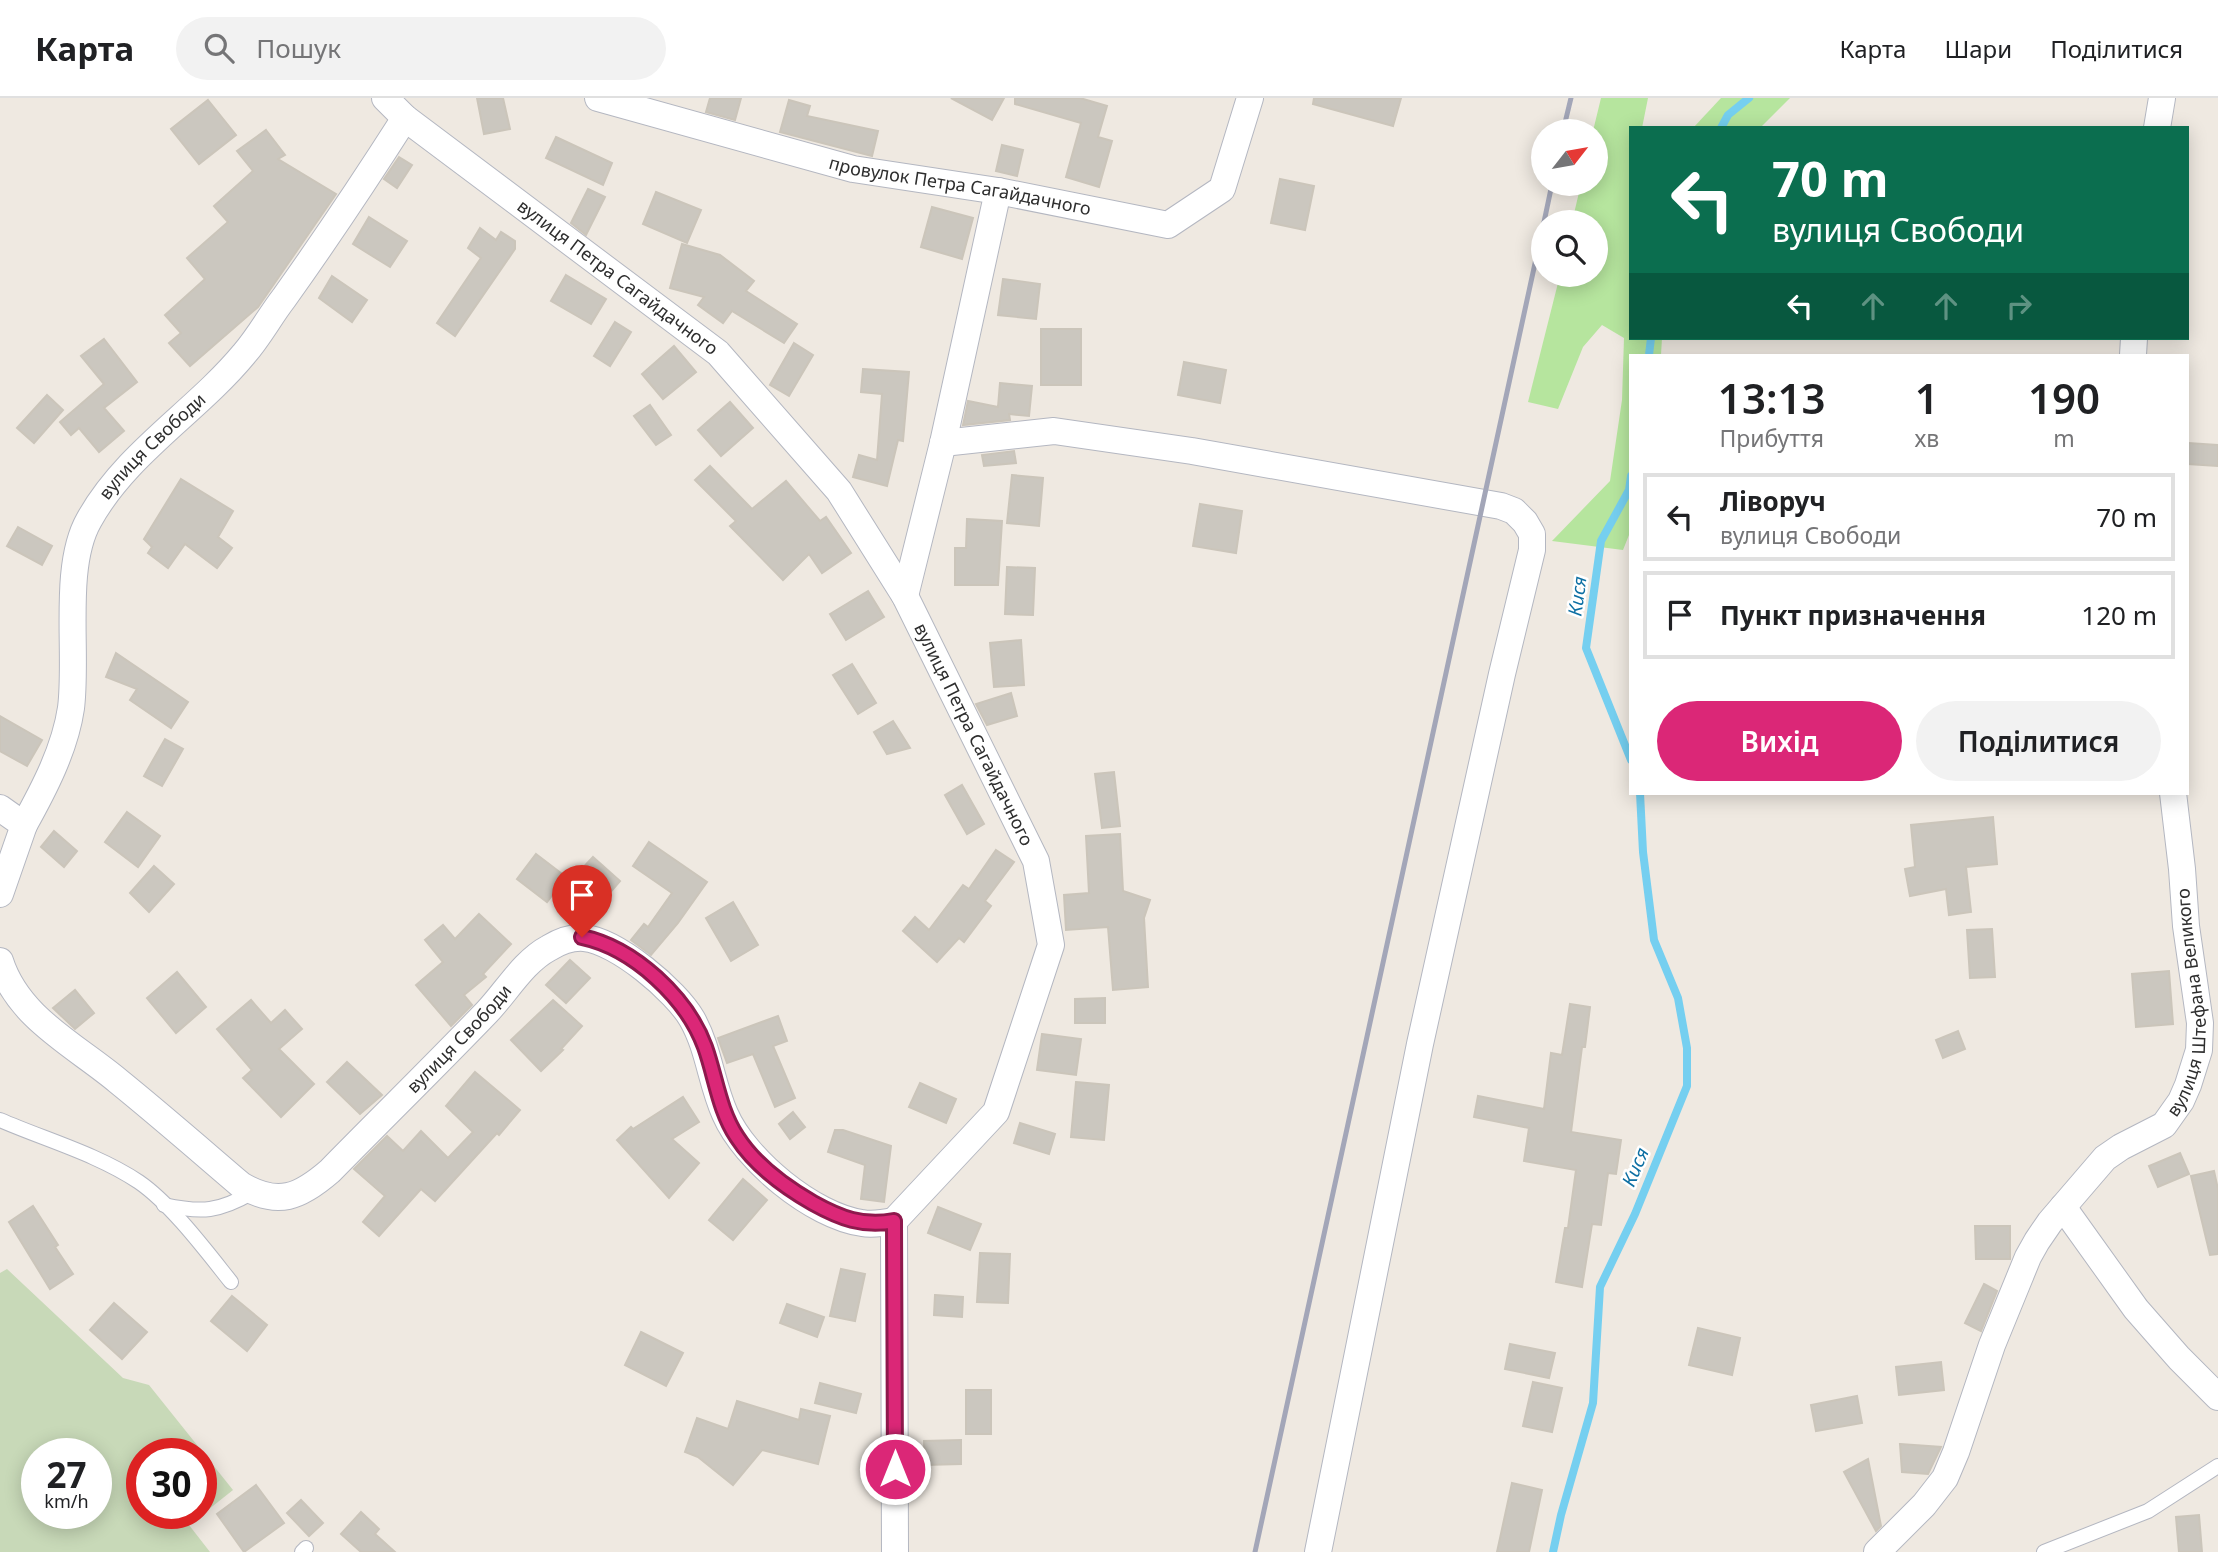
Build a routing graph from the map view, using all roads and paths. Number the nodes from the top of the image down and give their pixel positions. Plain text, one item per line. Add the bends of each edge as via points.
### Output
1 (385, 98) edge
2 (598, 98) edge
3 (1250, 98) edge
4 (2162, 98) edge
5 (405, 118) junction
6 (2157, 126) edge
7 (998, 191) junction
8 (943, 443) junction
9 (905, 596) junction
10 (2173, 795) edge
11 (0, 808) edge
12 (24, 825) junction
13 (0, 894) edge
14 (0, 961) edge
15 (0, 1120) edge
16 (253, 1192) junction
17 (164, 1205) junction
18 (2063, 1207) junction
19 (894, 1221) junction
20 (231, 1282) dead end
21 (2218, 1397) edge
22 (2218, 1466) edge
23 (895, 1552) edge
24 (1318, 1552) edge
25 (1877, 1552) edge
26 (2044, 1552) edge

1 - 5 street, вулиця Петра Сагайдачного
2 - 7 street, провулок Петра Сагайдачного via 853,169
3 - 7 street, провулок Петра Сагайдачного via 1222,188 1168,225
4 - 6 street
5 - 9 street, вулиця Петра Сагайдачного via 718,354 839,491
5 - 12 street, вулиця Свободи via 243,356 130,465 82,532 75,562 68,727
7 - 8 street
8 - 9 street
8 - 24 street via 1054,431 1157,445 1501,506 1520,517 1531,534 1530,558 1420,1044
9 - 19 street, вулиця Петра Сагайдачного via 1036,861 1051,945 996,1112
10 - 18 street, вулиця Штефана Великого via 2200,1023 2196,1060 2172,1116 2105,1158
11 - 12 street
12 - 13 street, вулиця Свободи
14 - 16 street via 12,988 35,1016
15 - 17 lane via 126,1174
16 - 17 lane via 213,1209 193,1211
16 - 19 street, вулиця Свободи via 274,1198 310,1188 489,1010 533,958 558,943 582,937 646,971 685,1008 705,1048 730,1125 763,1167 835,1214 863,1223
17 - 20 lane
18 - 21 street via 2136,1309
18 - 25 street, вулиця Штефана Великого via 2028,1257 1945,1478
19 - 23 street
22 - 26 lane via 2148,1511

